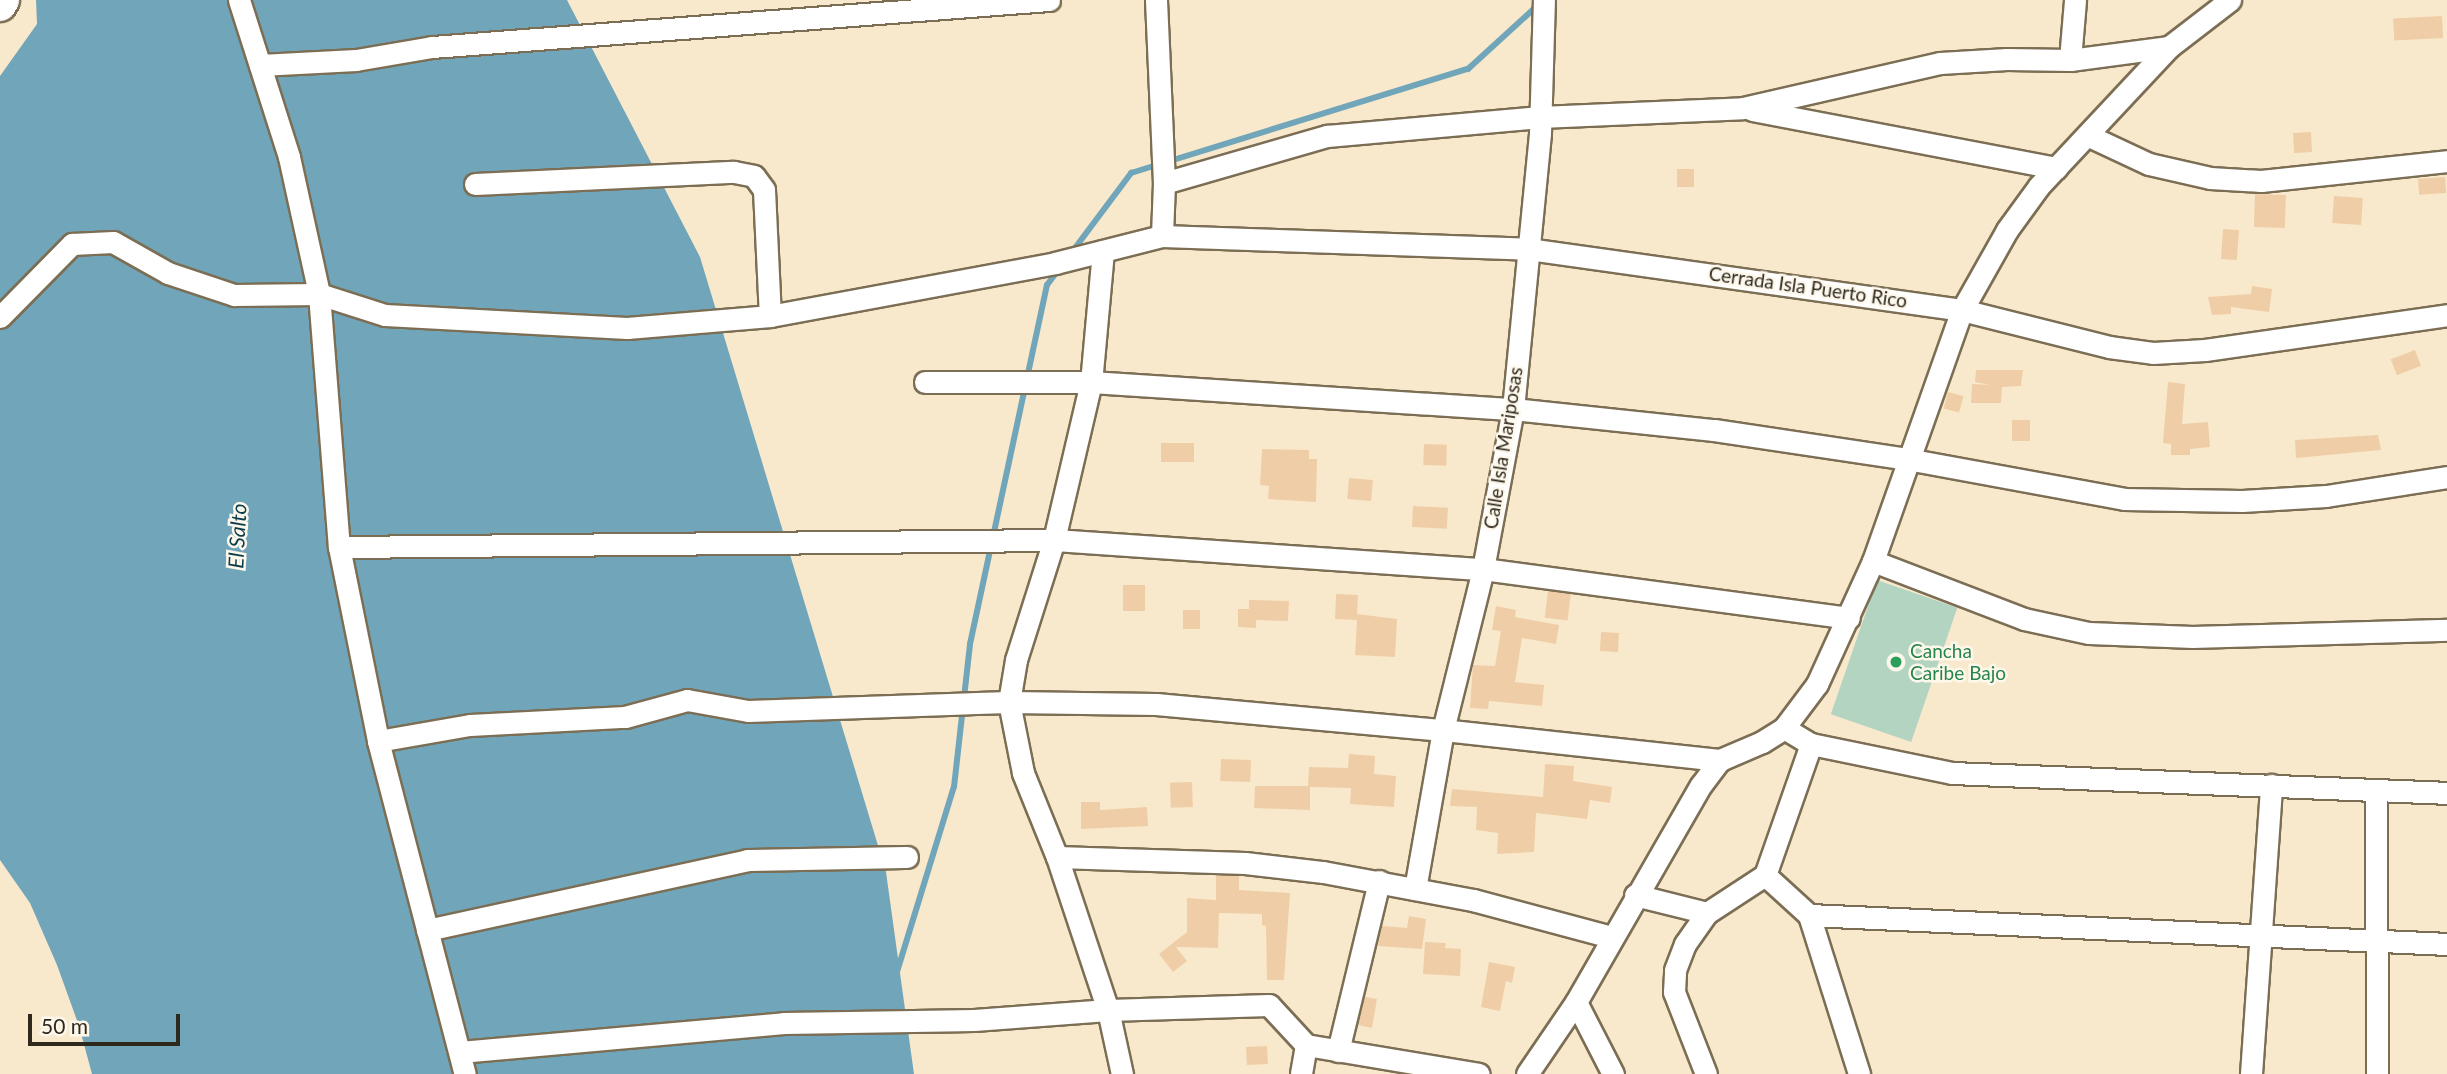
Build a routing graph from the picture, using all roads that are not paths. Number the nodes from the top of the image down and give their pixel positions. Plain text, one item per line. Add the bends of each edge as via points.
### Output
1 (4, 0) edge
2 (239, 0) edge
3 (1049, 0) edge
4 (1156, 0) edge
5 (1544, 0) edge
6 (2075, 0) edge
7 (2230, 0) edge
8 (0, 5) edge
9 (2169, 47) junction
10 (2070, 60) junction
11 (260, 65) junction
12 (1743, 108) junction
13 (1540, 117) junction
14 (2089, 136) junction
15 (2447, 160) edge
16 (2057, 168) junction
17 (1164, 183) junction
18 (475, 184) dead end
19 (1162, 236) junction
20 (1530, 249) junction
21 (1103, 251) junction
22 (319, 294) junction
23 (1962, 310) junction
24 (2447, 315) edge
25 (770, 316) junction
26 (0, 317) edge
27 (925, 382) dead end
28 (1091, 382) junction
29 (1513, 409) junction
30 (1907, 459) junction
31 (2447, 477) edge
32 (1054, 540) junction
33 (339, 547) junction
34 (1873, 561) junction
35 (1483, 569) junction
36 (1849, 618) junction
37 (2447, 630) edge
38 (1009, 702) junction
39 (1784, 728) junction
40 (1443, 730) junction
41 (379, 741) junction
42 (1811, 744) junction
43 (1720, 760) junction
44 (2271, 785) junction
45 (2376, 790) junction
46 (2447, 793) edge
47 (1056, 857) junction
48 (907, 858) dead end
49 (1765, 875) junction
50 (1379, 881) junction
51 (1415, 889) junction
52 (1635, 895) junction
53 (1707, 913) junction
54 (1809, 915) junction
55 (428, 930) junction
56 (1611, 937) junction
57 (2259, 937) junction
58 (2377, 941) junction
59 (2447, 944) edge
60 (1576, 1002) junction
61 (1108, 1010) junction
62 (1306, 1045) junction
63 (1338, 1051) junction
64 (460, 1052) junction
65 (466, 1074) edge
66 (1122, 1074) edge
67 (1301, 1074) edge
68 (1479, 1074) edge
69 (1527, 1074) edge
70 (1613, 1074) edge
71 (1706, 1074) edge
72 (1860, 1074) edge
73 (2251, 1074) edge
74 (2377, 1074) edge

1 - 8 highway
2 - 11 street
3 - 11 street via 446,46 356,60
4 - 17 street
5 - 13 street, Calle Isla Mariposas
6 - 10 street
7 - 9 street
9 - 10 street
9 - 14 street
10 - 12 street via 1940,63
11 - 22 street via 289,157
12 - 13 street
12 - 16 street
13 - 17 street via 1326,136
13 - 20 street, Calle Isla Mariposas
14 - 15 street via 2149,164 2210,178 2261,181
14 - 16 street
16 - 23 street via 2007,230
17 - 19 street
18 - 25 street via 734,172 754,176 764,190
19 - 20 street, Cerrada Isla Puerto Rico
19 - 21 street, Cerrada Isla Puerto Rico
20 - 23 street, Cerrada Isla Puerto Rico
20 - 29 street, Calle Isla Mariposas
21 - 25 street, Cerrada Isla Puerto Rico
21 - 28 street
22 - 25 street, Cerrada Isla Puerto Rico via 385,315 627,328
22 - 26 street, Cerrada Isla Puerto Rico via 234,295 168,273 113,242 72,244
22 - 33 street
23 - 24 street, Cerrada Isla Puerto Rico via 2109,347 2153,353 2205,350
23 - 30 street
27 - 28 street
28 - 29 street
28 - 32 street
29 - 30 street via 1714,430
29 - 35 street, Calle Isla Mariposas
30 - 31 street via 2124,499 2242,501
30 - 34 street
32 - 33 street
32 - 35 street
32 - 38 street via 1016,660
33 - 41 street
34 - 36 street
34 - 37 street via 2024,619 2089,633 2193,637
35 - 36 street
35 - 40 street, Calle Isla Mariposas
36 - 39 street via 1816,684
38 - 40 street via 1156,704
38 - 41 street via 748,711 687,700 625,717 470,725
38 - 47 street via 1023,773
39 - 42 street
39 - 43 street
40 - 43 street
40 - 51 street, Calle Isla Mariposas
41 - 55 street
42 - 44 street via 1952,773
42 - 49 street
43 - 52 street via 1671,831
44 - 45 street
44 - 57 street
45 - 46 street
45 - 58 street
47 - 50 street via 1245,863
47 - 61 street
48 - 55 street via 747,860
49 - 53 street
49 - 54 street
50 - 51 street
50 - 63 street
51 - 56 street
52 - 53 street
52 - 56 street
53 - 71 street via 1685,944 1675,970 1674,992
54 - 57 street
54 - 72 street
55 - 64 street
56 - 60 street
57 - 58 street
57 - 73 street
58 - 59 street
58 - 74 street
60 - 69 street
60 - 70 street
61 - 62 street via 1269,1005
61 - 64 street via 974,1020 784,1023
61 - 66 street
62 - 63 street
62 - 67 street
63 - 68 street
64 - 65 street

